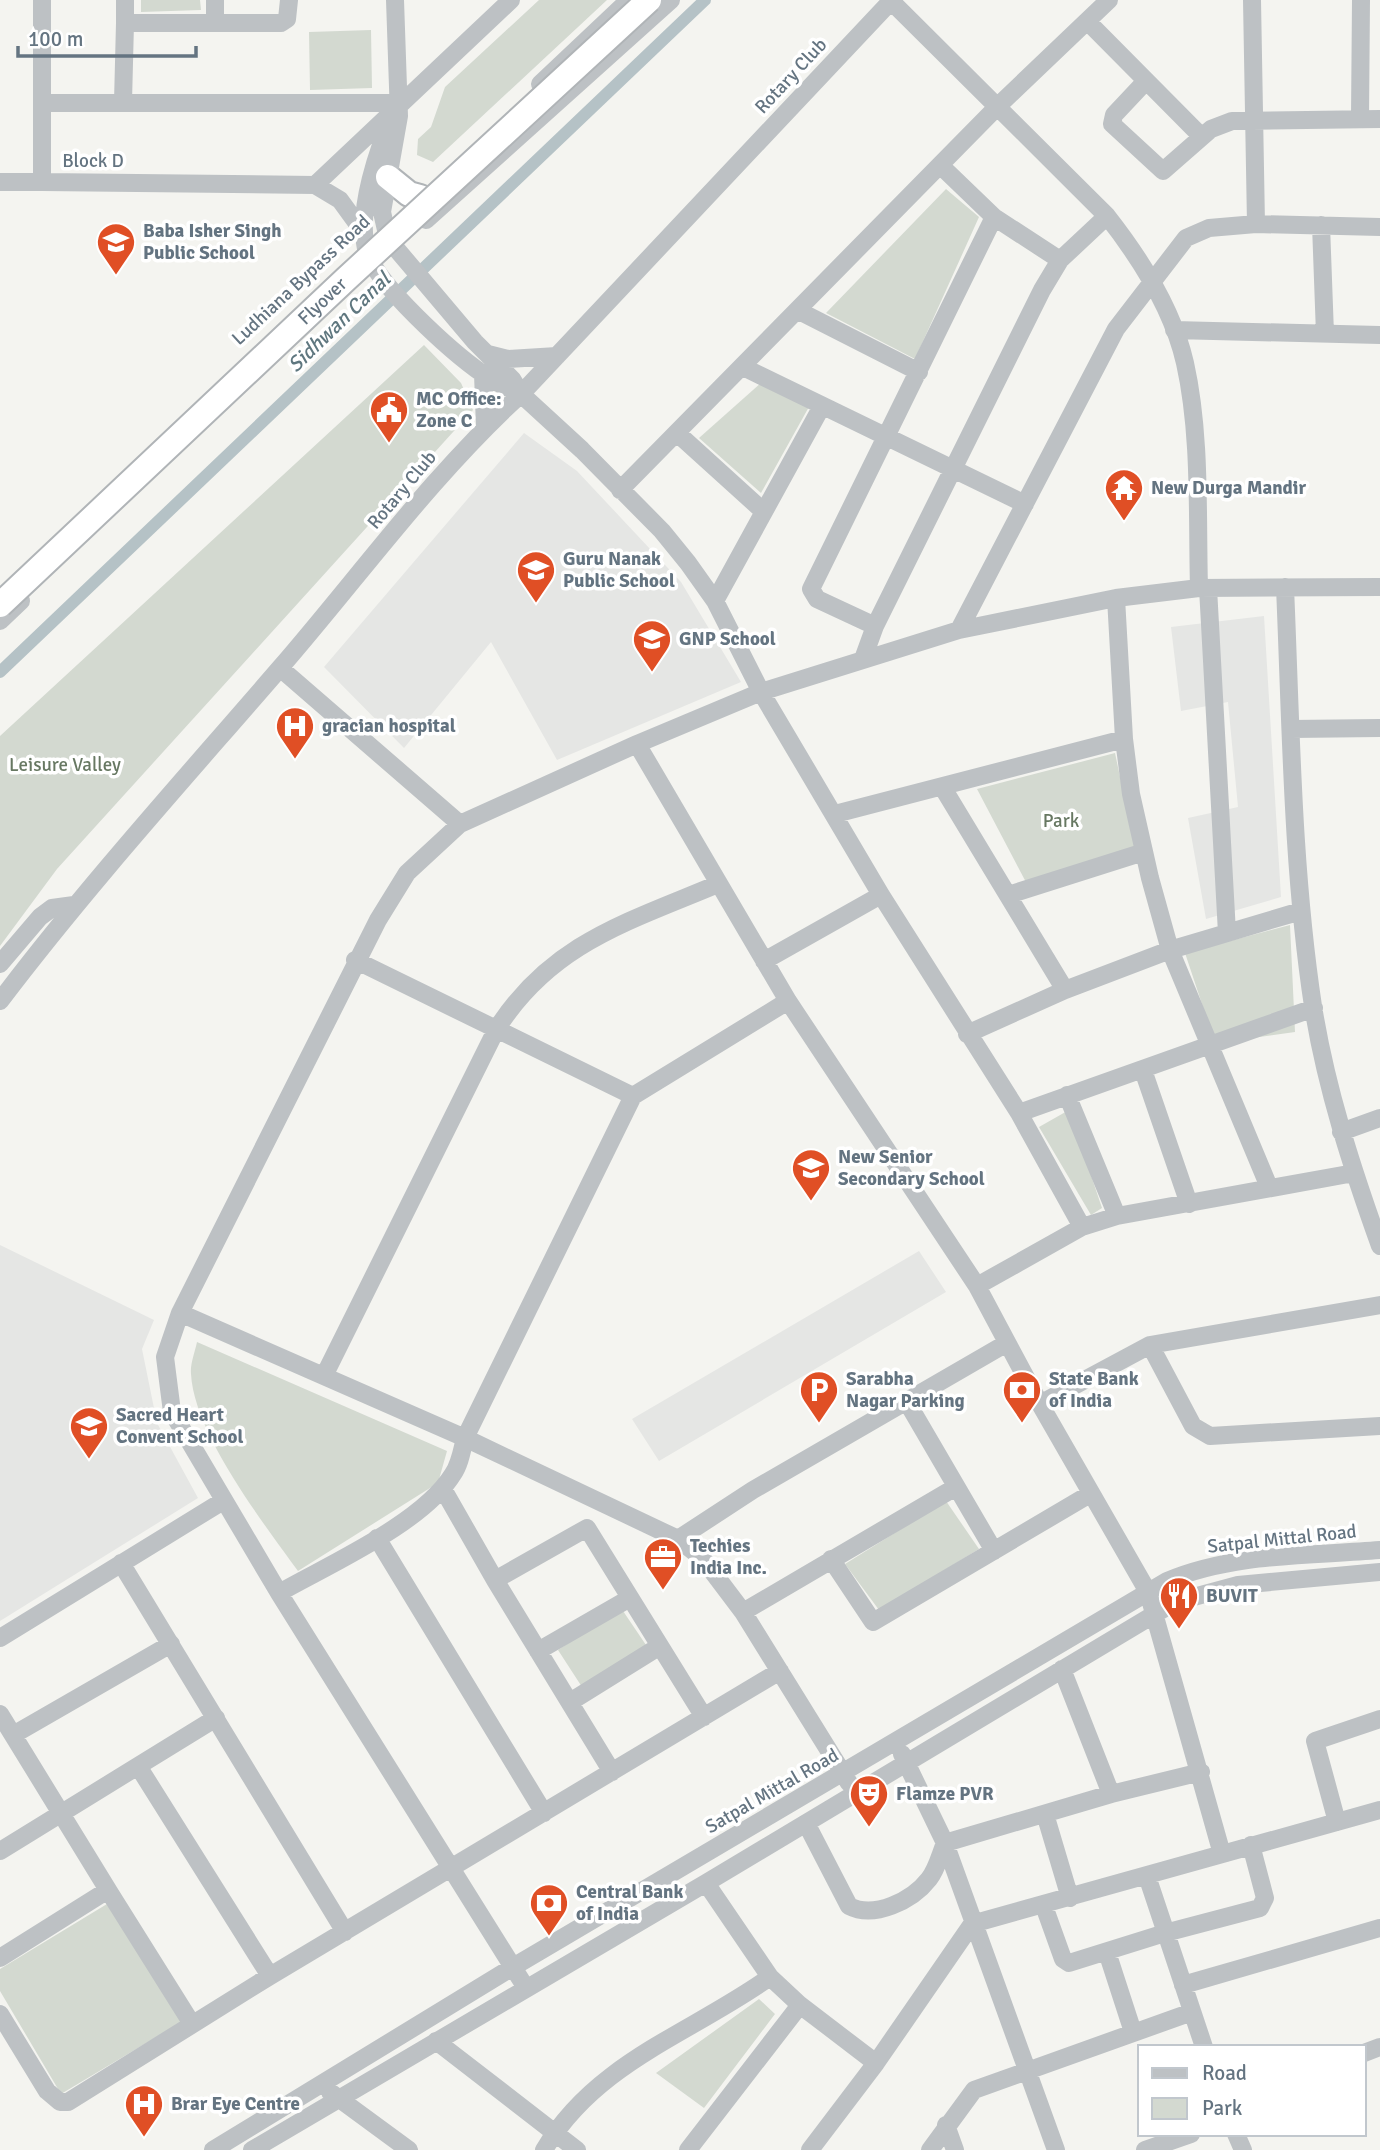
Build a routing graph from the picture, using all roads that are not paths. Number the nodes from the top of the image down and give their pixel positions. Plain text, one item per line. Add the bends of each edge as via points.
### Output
1 (42, 0) edge
2 (125, 0) edge
3 (215, 0) edge
4 (289, 0) edge
5 (396, 0) edge
6 (511, 0) edge
7 (629, 0) edge
8 (649, 0) edge
9 (671, 0) edge
10 (892, 0) edge
11 (1109, 0) edge
12 (1252, 0) edge
13 (1360, 0) edge
14 (215, 21) junction
15 (1088, 22) junction
16 (125, 23) junction
17 (1145, 82) junction
18 (123, 102) junction
19 (42, 103) junction
20 (398, 103) junction
21 (998, 106) junction
22 (1360, 117) junction
23 (1380, 119) edge
24 (1254, 121) junction
25 (1201, 136) junction
26 (941, 166) junction
27 (388, 177) junction
28 (0, 182) edge
29 (42, 182) junction
30 (315, 186) junction
31 (420, 197) junction
32 (1107, 216) junction
33 (994, 217) junction
34 (1255, 224) junction
35 (1321, 225) junction
36 (1380, 227) edge
37 (365, 241) junction
38 (392, 244) junction
39 (1060, 260) junction
40 (375, 270) junction
41 (1150, 282) junction
42 (799, 311) junction
43 (1174, 330) junction
44 (1325, 334) junction
45 (1380, 335) edge
46 (488, 354) junction
47 (557, 356) junction
48 (743, 367) junction
49 (919, 372) junction
50 (483, 374) junction
51 (521, 394) junction
52 (822, 406) junction
53 (485, 427) junction
54 (677, 433) junction
55 (887, 438) junction
56 (954, 470) junction
57 (620, 490) junction
58 (1025, 504) junction
59 (762, 510) junction
60 (1285, 587) junction
61 (1380, 587) edge
62 (1204, 588) junction
63 (0, 589) edge
64 (1116, 598) junction
65 (715, 601) junction
66 (0, 606) edge
67 (0, 621) edge
68 (875, 626) junction
69 (959, 630) junction
70 (863, 659) junction
71 (280, 668) junction
72 (761, 692) junction
73 (1291, 729) junction
74 (1380, 729) edge
75 (1124, 738) junction
76 (637, 744) junction
77 (943, 788) junction
78 (835, 814) junction
79 (460, 824) junction
80 (1143, 852) junction
81 (718, 884) junction
82 (881, 895) junction
83 (1008, 895) junction
84 (74, 905) junction
85 (1301, 911) junction
86 (1227, 933) junction
87 (1170, 950) junction
88 (355, 960) junction
89 (764, 961) junction
90 (0, 964) edge
91 (1065, 990) junction
92 (0, 1001) edge
93 (789, 1001) junction
94 (1314, 1008) junction
95 (496, 1030) junction
96 (967, 1034) junction
97 (1210, 1044) junction
98 (1143, 1070) junction
99 (633, 1096) junction
100 (1067, 1096) junction
101 (1018, 1113) junction
102 (1380, 1118) edge
103 (1341, 1132) junction
104 (1354, 1172) junction
105 (1269, 1188) junction
106 (1189, 1204) junction
107 (1117, 1216) junction
108 (1082, 1227) junction
109 (1380, 1246) edge
110 (977, 1286) junction
111 (1380, 1305) edge
112 (180, 1313) junction
113 (1007, 1343) junction
114 (1150, 1345) junction
115 (324, 1376) junction
116 (907, 1402) junction
117 (1040, 1404) junction
118 (1380, 1426) edge
119 (465, 1438) junction
120 (956, 1487) junction
121 (443, 1489) junction
122 (1090, 1494) junction
123 (223, 1501) junction
124 (377, 1538) junction
125 (678, 1539) junction
126 (1380, 1550) edge
127 (994, 1551) junction
128 (831, 1559) junction
129 (121, 1563) junction
130 (1380, 1572) edge
131 (495, 1580) junction
132 (1148, 1592) junction
133 (279, 1593) junction
134 (630, 1598) junction
135 (743, 1612) junction
136 (1155, 1613) junction
137 (0, 1638) edge
138 (171, 1644) junction
139 (660, 1646) junction
140 (538, 1651) junction
141 (1062, 1669) junction
142 (780, 1671) junction
143 (570, 1702) junction
144 (0, 1714) edge
145 (704, 1717) junction
146 (216, 1718) junction
147 (1380, 1719) edge
148 (13, 1735) junction
149 (896, 1742) junction
150 (906, 1762) junction
151 (138, 1766) junction
152 (612, 1772) junction
153 (1201, 1772) junction
154 (843, 1773) junction
155 (855, 1793) junction
156 (1111, 1794) junction
157 (1380, 1810) edge
158 (63, 1813) junction
159 (544, 1814) junction
160 (1045, 1814) junction
161 (1337, 1822) junction
162 (806, 1823) junction
163 (945, 1843) junction
164 (1251, 1845) junction
165 (0, 1851) edge
166 (1222, 1854) junction
167 (452, 1867) junction
168 (1147, 1876) junction
169 (706, 1883) junction
170 (108, 1890) junction
171 (1070, 1898) junction
172 (1044, 1906) junction
173 (972, 1924) junction
174 (1380, 1928) edge
175 (345, 1932) junction
176 (1165, 1933) junction
177 (1107, 1952) junction
178 (0, 1958) edge
179 (513, 1967) junction
180 (270, 1976) junction
181 (770, 1977) junction
182 (1183, 1985) junction
183 (526, 1988) junction
184 (800, 2005) junction
185 (1192, 2012) junction
186 (0, 2014) edge
187 (192, 2024) junction
188 (1133, 2032) junction
189 (436, 2041) junction
190 (1203, 2045) edge
191 (876, 2063) junction
192 (1026, 2071) junction
193 (321, 2086) junction
194 (338, 2098) junction
195 (946, 2125) junction
196 (554, 2133) junction
197 (1185, 2136) edge
198 (813, 2149) edge
199 (213, 2150) edge
200 (252, 2150) edge
201 (410, 2150) edge
202 (544, 2150) edge
203 (577, 2150) edge
204 (688, 2150) edge
205 (930, 2150) edge
206 (955, 2150) edge
207 (1056, 2150) edge
208 (1145, 2150) edge

1 - 19 street, Block D
2 - 16 street
3 - 14 street
4 - 14 street via 287,19 281,23
5 - 20 street
6 - 20 street
7 - 31 street, Ludhiana Bypass Road
8 - 66 highway, Flyover, bridge
9 - 38 street via 487,168
10 - 21 street
10 - 47 street, Rotary Club
11 - 15 street
12 - 24 street
13 - 22 street
14 - 16 street
15 - 17 street
15 - 21 street
16 - 18 street
17 - 25 street
17 - 25 street via 1114,115 1112,124 1157,169 1168,169
18 - 19 street
18 - 20 street
19 - 29 street, Block D
20 - 27 street via 398,130
20 - 30 street
20 - 37 street via 380,149
21 - 26 street
21 - 32 street
22 - 23 street
22 - 24 street
24 - 25 street via 1232,121
24 - 34 street
26 - 33 street
26 - 42 street
27 - 31 highway
27 - 38 street via 382,212
28 - 29 street
29 - 30 street, Block D
30 - 37 street via 340,200
31 - 38 street, Ludhiana Bypass Road
32 - 39 street
32 - 41 street
33 - 39 street
33 - 49 street
34 - 35 street
34 - 41 street via 1209,228 1186,238
35 - 36 street
35 - 44 street
37 - 38 street, Ludhiana Bypass Road
37 - 40 street
37 - 63 street, Ludhiana Bypass Road
38 - 40 street
38 - 46 street
39 - 56 street
40 - 50 street via 419,318
40 - 67 street
41 - 43 street
41 - 58 street via 1110,340
42 - 48 street
42 - 49 street
43 - 44 street
43 - 62 street via 1193,408
44 - 45 street
46 - 47 street via 516,359
46 - 51 street
47 - 51 street, Rotary Club
48 - 52 street
48 - 54 street
49 - 55 street
50 - 51 street
50 - 53 street
51 - 53 street, Rotary Club
51 - 57 street
52 - 55 street
52 - 59 street
53 - 71 street, Rotary Club
54 - 57 street
54 - 59 street
55 - 56 street
55 - 68 street via 811,589 817,599
56 - 58 street
56 - 68 street
57 - 65 street via 662,531
58 - 69 street
59 - 65 street
60 - 61 street
60 - 62 street
60 - 73 street
62 - 64 street
62 - 86 street
64 - 69 street
64 - 75 street
65 - 72 street
68 - 70 street
69 - 70 street
70 - 72 street
71 - 79 street
71 - 84 street, Rotary Club
72 - 76 street
72 - 78 street
73 - 74 street
73 - 85 street
75 - 77 street
75 - 80 street
76 - 79 street
76 - 81 street
77 - 78 street
77 - 83 street
78 - 82 street
79 - 88 street via 407,873
80 - 83 street
80 - 87 street
81 - 89 street
81 - 95 street via 582,943 534,980
82 - 89 street
82 - 96 street
83 - 91 street
84 - 90 street via 52,908 40,917
84 - 92 street, Rotary Club
85 - 86 street
85 - 94 street
86 - 87 street
87 - 91 street
87 - 97 street
88 - 95 street
88 - 112 street
89 - 93 street
91 - 96 street
93 - 99 street
93 - 110 street
94 - 97 street
94 - 103 street
95 - 99 street
95 - 115 street
96 - 101 street
97 - 98 street
97 - 105 street
98 - 100 street
98 - 106 street
99 - 119 street
100 - 101 street
100 - 107 street
101 - 108 street
102 - 103 street
103 - 104 street
104 - 105 street
104 - 109 street
105 - 106 street
106 - 107 street
107 - 108 street
108 - 110 street
110 - 113 street
111 - 114 street
112 - 115 street
112 - 123 street via 165,1357 172,1412
113 - 116 street
113 - 117 street
114 - 117 street
114 - 118 street via 1201,1433
115 - 119 street
116 - 120 street
116 - 125 street via 753,1490
117 - 122 street
119 - 121 street via 456,1471
119 - 125 street
120 - 127 street
120 - 128 street
121 - 124 street
121 - 131 street
122 - 127 street
122 - 132 street
123 - 129 street
123 - 133 street
124 - 133 street
124 - 159 street
125 - 135 street via 703,1559
126 - 132 street, Satpal Mittal Road via 1202,1567
127 - 128 street via 873,1622
128 - 135 street
129 - 137 street
129 - 138 street
130 - 136 street via 1218,1589
131 - 134 street via 587,1528
131 - 140 street
132 - 136 street
132 - 149 street, Satpal Mittal Road
133 - 167 street
134 - 139 street
134 - 140 street
135 - 142 street
136 - 141 street
136 - 153 street
138 - 146 street
138 - 148 street
139 - 143 street
139 - 145 street
140 - 143 street
141 - 150 street
141 - 156 street
142 - 145 street
142 - 154 street
143 - 152 street
144 - 148 street
145 - 152 street
146 - 151 street
146 - 175 street
147 - 161 street via 1315,1741
148 - 158 street
149 - 150 street
149 - 154 street, Satpal Mittal Road
150 - 155 street
150 - 163 street
151 - 158 street
151 - 180 street
152 - 159 street
153 - 156 street
153 - 166 street
154 - 155 street
154 - 179 street, Satpal Mittal Road
155 - 162 street
156 - 160 street
157 - 161 street
158 - 165 street
158 - 170 street
159 - 167 street
160 - 163 street
160 - 171 street
161 - 164 street
162 - 163 street via 849,1906 861,1912 874,1913 921,1889
162 - 169 street
163 - 173 street
164 - 166 street
164 - 176 street via 1264,1905
166 - 168 street
167 - 175 street
167 - 179 street
168 - 171 street
168 - 176 street
169 - 181 street
169 - 183 street
170 - 178 street
170 - 187 street
171 - 172 street
172 - 173 street
172 - 177 street via 1066,1962
173 - 191 street
173 - 192 street
174 - 182 street
175 - 180 street
176 - 177 street
176 - 182 street
177 - 188 street
179 - 183 street
179 - 193 street, Satpal Mittal Road
180 - 187 street
181 - 184 street
181 - 196 street via 613,2072 575,2106
182 - 185 street
183 - 189 street
184 - 191 street
184 - 204 street
185 - 188 street
185 - 190 street
186 - 187 street via 47,2091 60,2102 74,2099
188 - 192 street
189 - 194 street
189 - 196 street
191 - 198 street
192 - 195 street via 974,2090
192 - 207 street
193 - 194 street
193 - 199 street, Satpal Mittal Road
194 - 200 street
194 - 201 street
195 - 205 street
195 - 206 street
196 - 202 street
196 - 203 street
197 - 208 street

